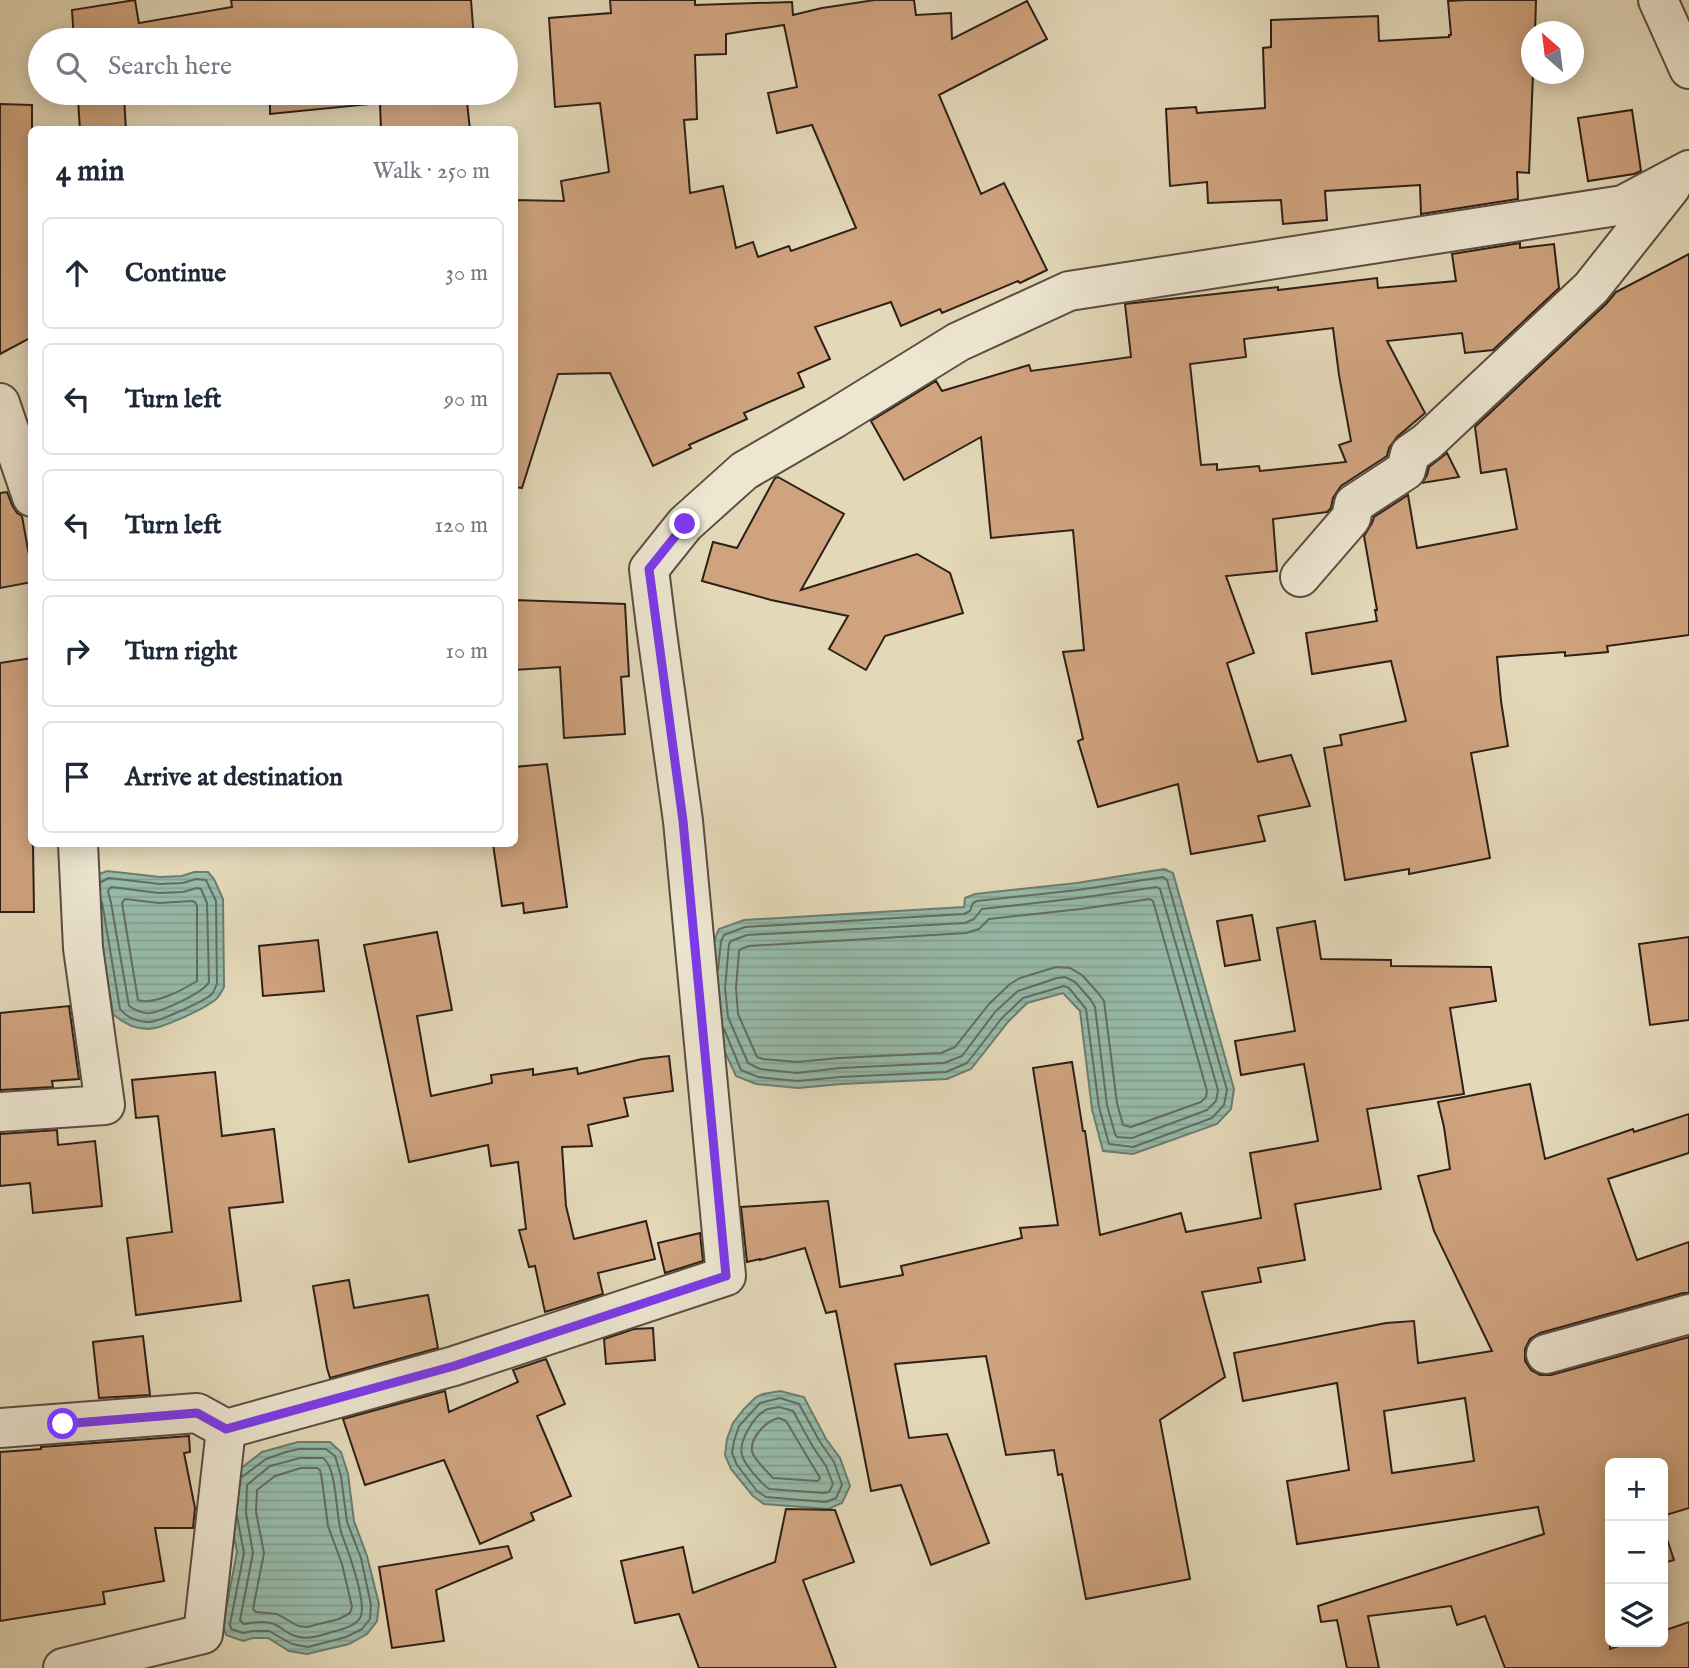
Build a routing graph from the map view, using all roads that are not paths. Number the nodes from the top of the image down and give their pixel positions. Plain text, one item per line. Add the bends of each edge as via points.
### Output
1 (1658, 0) edge
2 (1689, 69) edge
3 (1685, 173) edge
4 (0, 403) edge
5 (28, 485) edge
6 (1300, 577) dead end
7 (78, 847) edge
8 (0, 1112) edge
9 (1689, 1314) edge
10 (1546, 1354) dead end
11 (0, 1428) edge
12 (226, 1429) junction
13 (63, 1668) edge

1 - 2 street
3 - 6 street via 1591,288 1410,454 1406,470 1354,504 1351,517
3 - 12 street via 1623,205 1069,291 958,342 744,471 685,524 649,569 683,821 726,1276 454,1366
4 - 5 street
7 - 8 street via 83,948 105,1105
9 - 10 street
11 - 12 street via 197,1413
12 - 13 street via 203,1634

